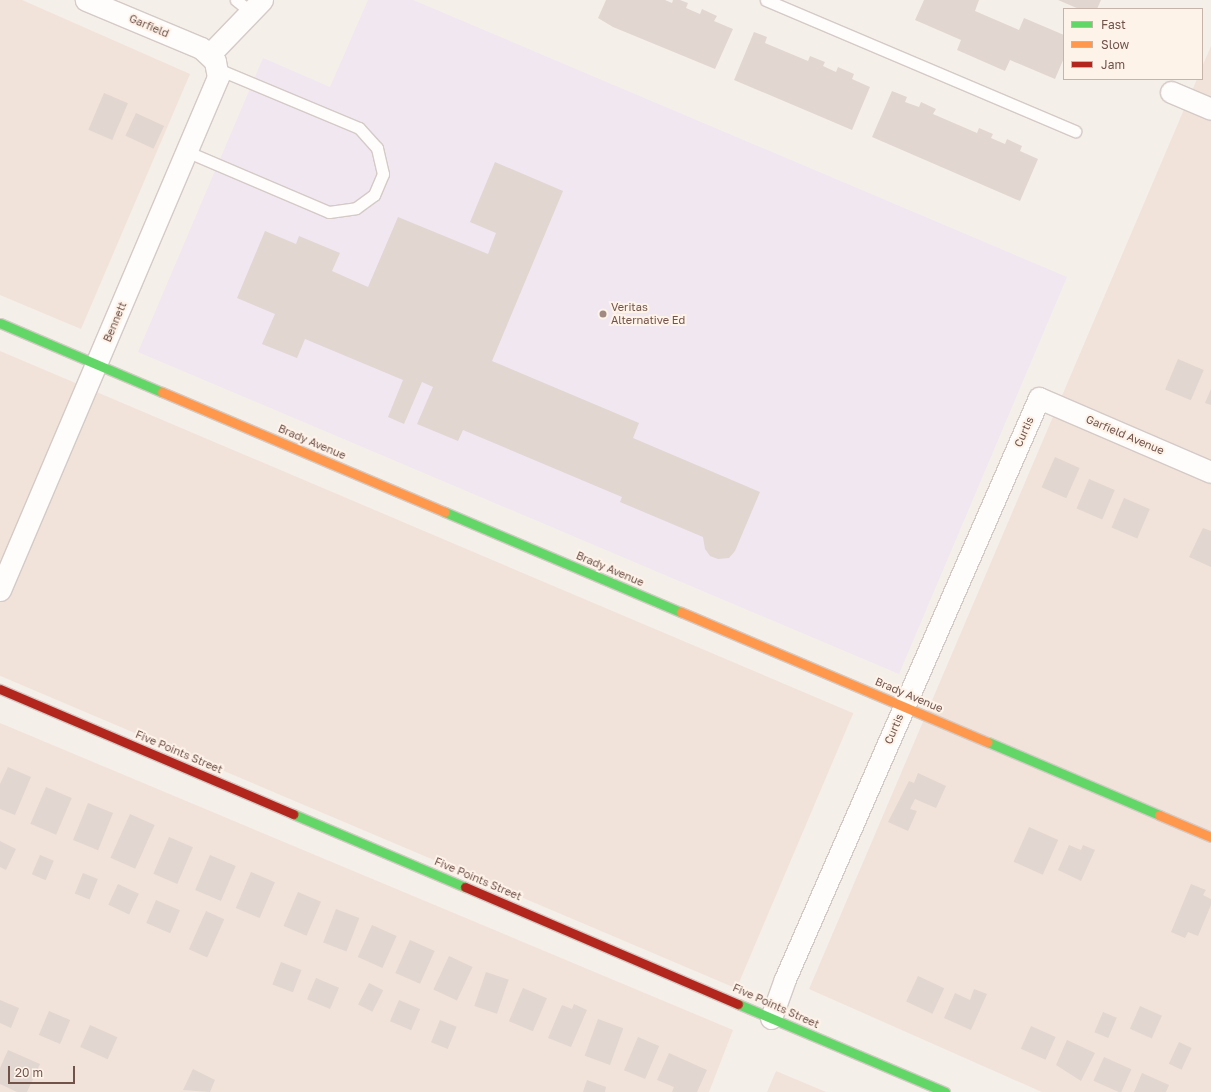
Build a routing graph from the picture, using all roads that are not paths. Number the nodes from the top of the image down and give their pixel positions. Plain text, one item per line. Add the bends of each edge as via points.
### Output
1 (86, 0) edge
2 (766, 0) edge
3 (250, 4) edge
4 (214, 62) junction
5 (1171, 92) dead end
6 (1211, 110) edge
7 (1076, 131) dead end
8 (188, 152) junction
9 (0, 323) edge
10 (97, 364) junction
11 (1039, 398) joint
12 (1211, 472) edge
13 (0, 590) edge
14 (0, 689) edge
15 (904, 706) junction
16 (1211, 837) edge
17 (771, 1018) junction
18 (945, 1092) edge

1 - 4 street, Garfield via 200,48
2 - 7 lane
3 - 4 street
4 - 8 street, Bennett via 216,86
4 - 8 lane via 359,128 377,148 383,174 374,195 356,208 329,212
5 - 6 street
8 - 10 street, Bennett
9 - 10 street, Brady Avenue
10 - 13 street, Bennett
10 - 15 street, Brady Avenue
11 - 12 street, Garfield Avenue
11 - 15 street, Curtis
14 - 17 street, Five Points Street
15 - 16 street, Brady Avenue
15 - 17 street, Curtis via 785,979
17 - 18 street, Five Points Street

